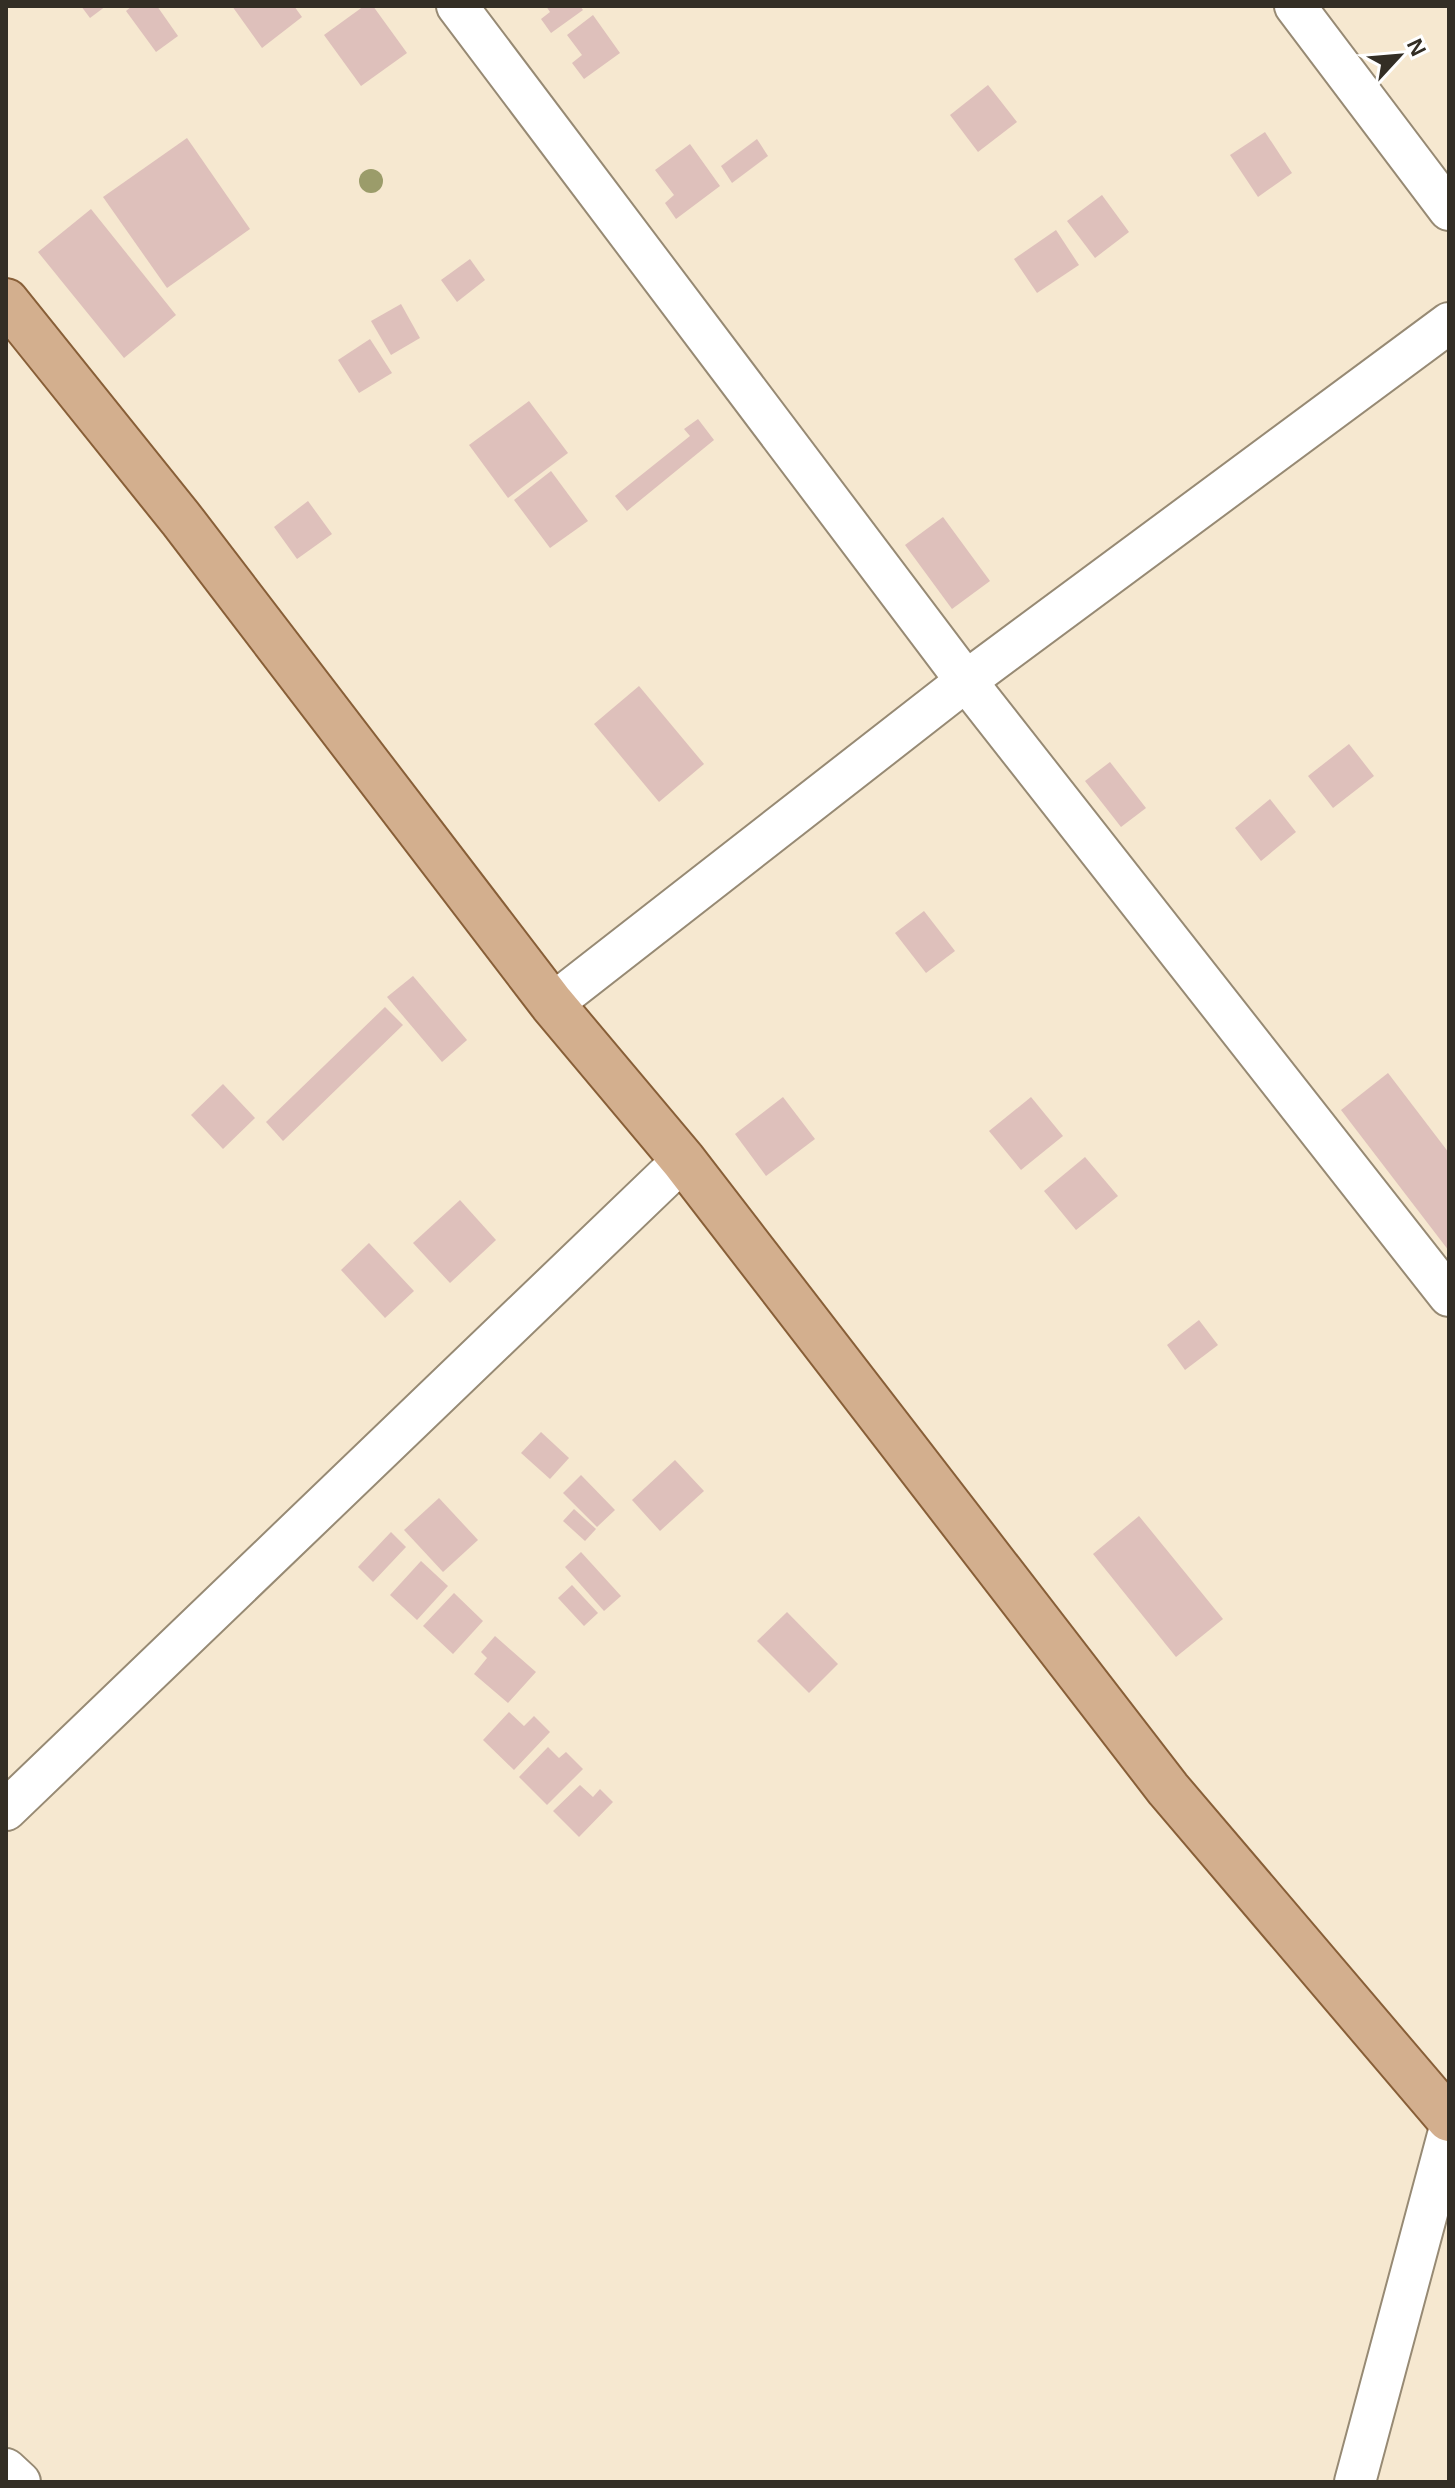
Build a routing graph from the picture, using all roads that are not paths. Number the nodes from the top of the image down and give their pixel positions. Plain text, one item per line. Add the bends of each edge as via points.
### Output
1 (457, 6) edge
2 (1295, 6) edge
3 (1449, 210) edge
4 (6, 301) edge
5 (1449, 323) edge
6 (966, 681) junction
7 (552, 1004) junction
8 (683, 1160) junction
9 (1449, 1296) edge
10 (6, 1810) edge
11 (1449, 2119) edge
12 (1449, 2131) edge
13 (6, 2469) edge
14 (20, 2482) edge
15 (1355, 2482) edge

1 - 6 street
2 - 3 street
4 - 7 main road via 181,519
5 - 6 street
6 - 7 street
6 - 9 street
7 - 8 main road
8 - 10 street
8 - 11 main road via 1168,1789
12 - 15 street
13 - 14 street

